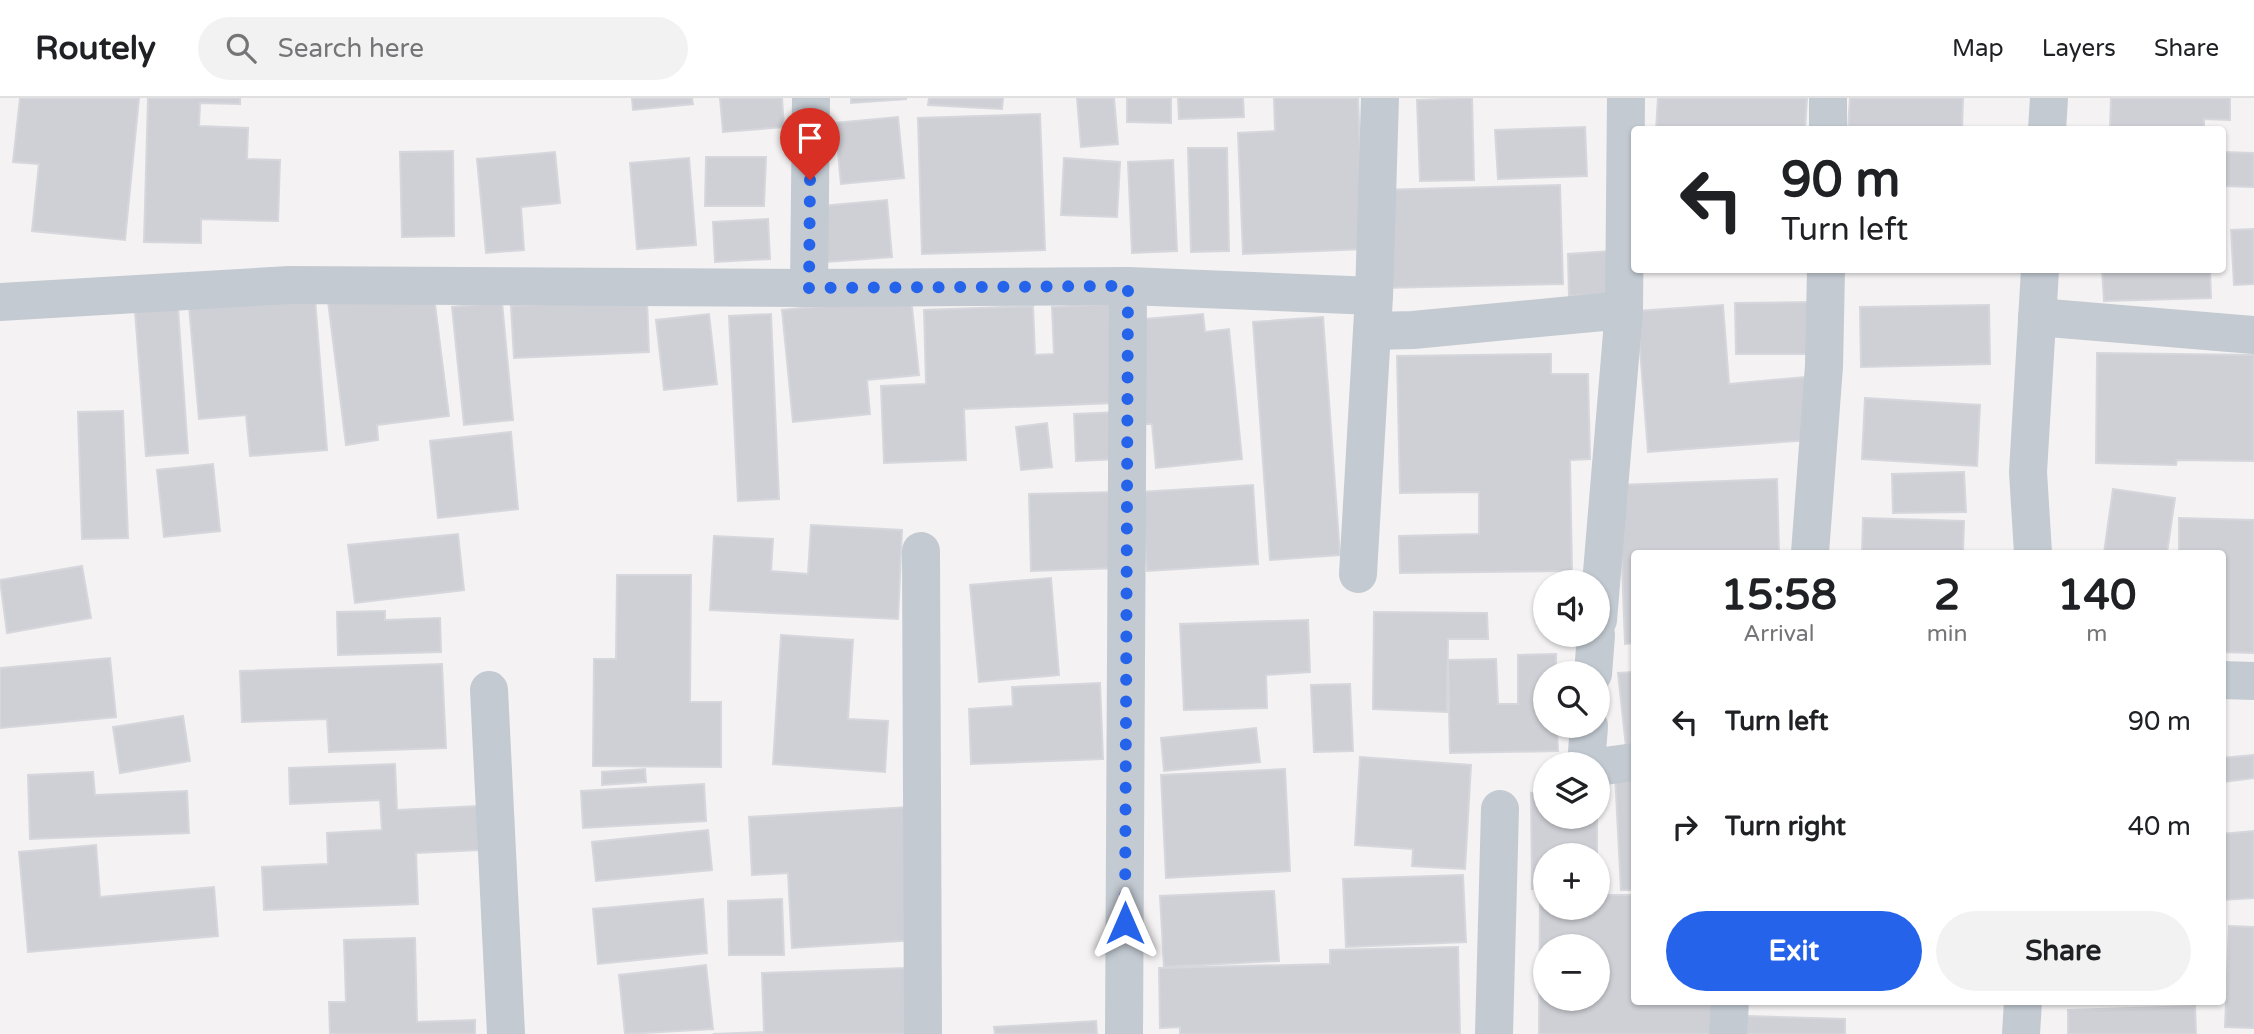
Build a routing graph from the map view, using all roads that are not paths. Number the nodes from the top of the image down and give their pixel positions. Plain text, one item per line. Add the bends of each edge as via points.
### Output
1 (811, 98) edge
2 (1380, 98) edge
3 (1626, 98) edge
4 (1828, 98) edge
5 (2049, 98) edge
6 (1828, 126) edge
7 (2047, 126) edge
8 (1826, 273) edge
9 (2040, 273) edge
10 (1128, 286) junction
11 (809, 288) junction
12 (0, 302) edge
13 (1624, 310) junction
14 (1373, 313) junction
15 (2038, 317) junction
16 (2254, 335) edge
17 (1810, 550) edge
18 (2032, 550) edge
19 (921, 551) dead end
20 (1602, 570) edge
21 (1359, 574) dead end
22 (2226, 680) edge
23 (2254, 681) edge
24 (489, 690) dead end
25 (1631, 762) edge
26 (1610, 765) edge
27 (1500, 809) dead end
28 (1730, 1005) edge
29 (2023, 1005) edge
30 (506, 1034) edge
31 (923, 1034) edge
32 (1124, 1034) edge
33 (1494, 1034) edge
34 (1728, 1034) edge
35 (2021, 1034) edge

1 - 11 street
2 - 14 street
3 - 13 street
4 - 6 street
5 - 7 street
8 - 17 street
9 - 15 street
10 - 11 street
10 - 14 street
10 - 32 street
11 - 12 street via 289,285
13 - 14 street via 1413,330
13 - 20 street
14 - 21 street
15 - 16 street
15 - 18 street via 2028,472
19 - 31 street
22 - 23 street
24 - 30 street
25 - 26 street
27 - 33 street
28 - 34 street
29 - 35 street

